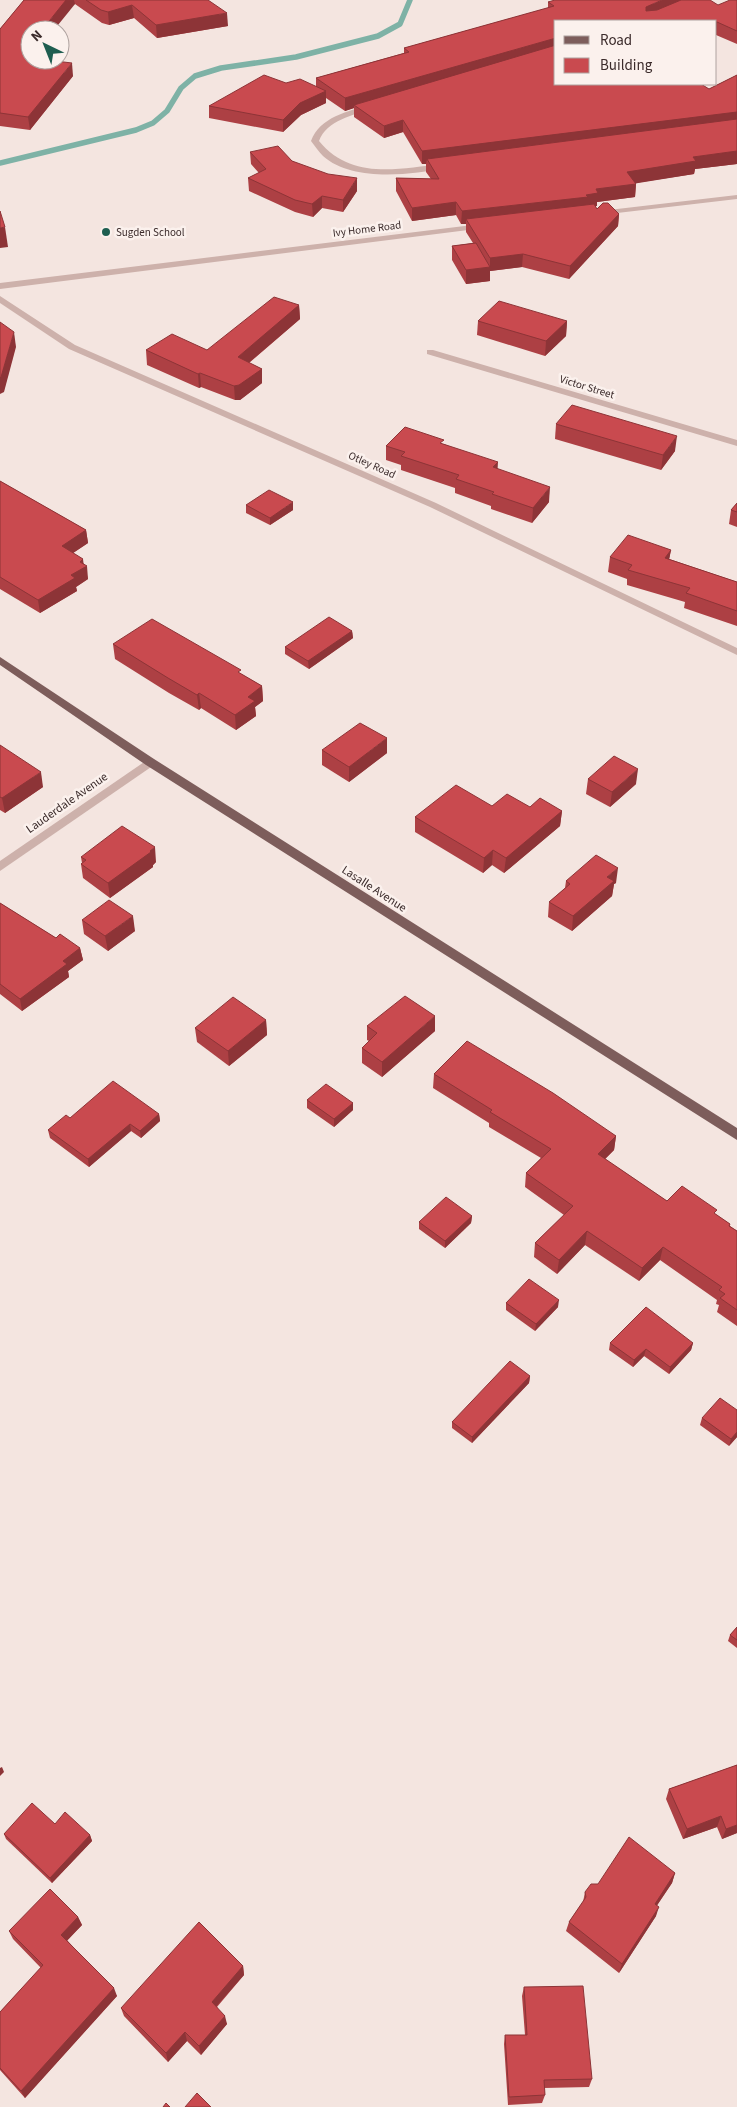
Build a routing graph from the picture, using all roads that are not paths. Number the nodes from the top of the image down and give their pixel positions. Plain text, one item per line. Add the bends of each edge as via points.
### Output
1 (380, 104) edge
2 (452, 164) edge
3 (737, 197) edge
4 (588, 214) edge
5 (489, 226) edge
6 (0, 286) edge
7 (0, 299) edge
8 (430, 352) dead end
9 (737, 443) edge
10 (737, 652) edge
11 (0, 660) edge
12 (150, 762) junction
13 (0, 867) edge
14 (737, 1135) edge

1 - 2 street via 343,116 322,128 316,141 324,153 338,163 365,170 400,171
3 - 4 street
5 - 6 street, Ivy Home Road
7 - 10 street, Otley Road via 72,347 433,505
8 - 9 street, Victor Street
11 - 12 main road, Lasalle Avenue
12 - 13 street, Lauderdale Avenue
12 - 14 main road, Lasalle Avenue

